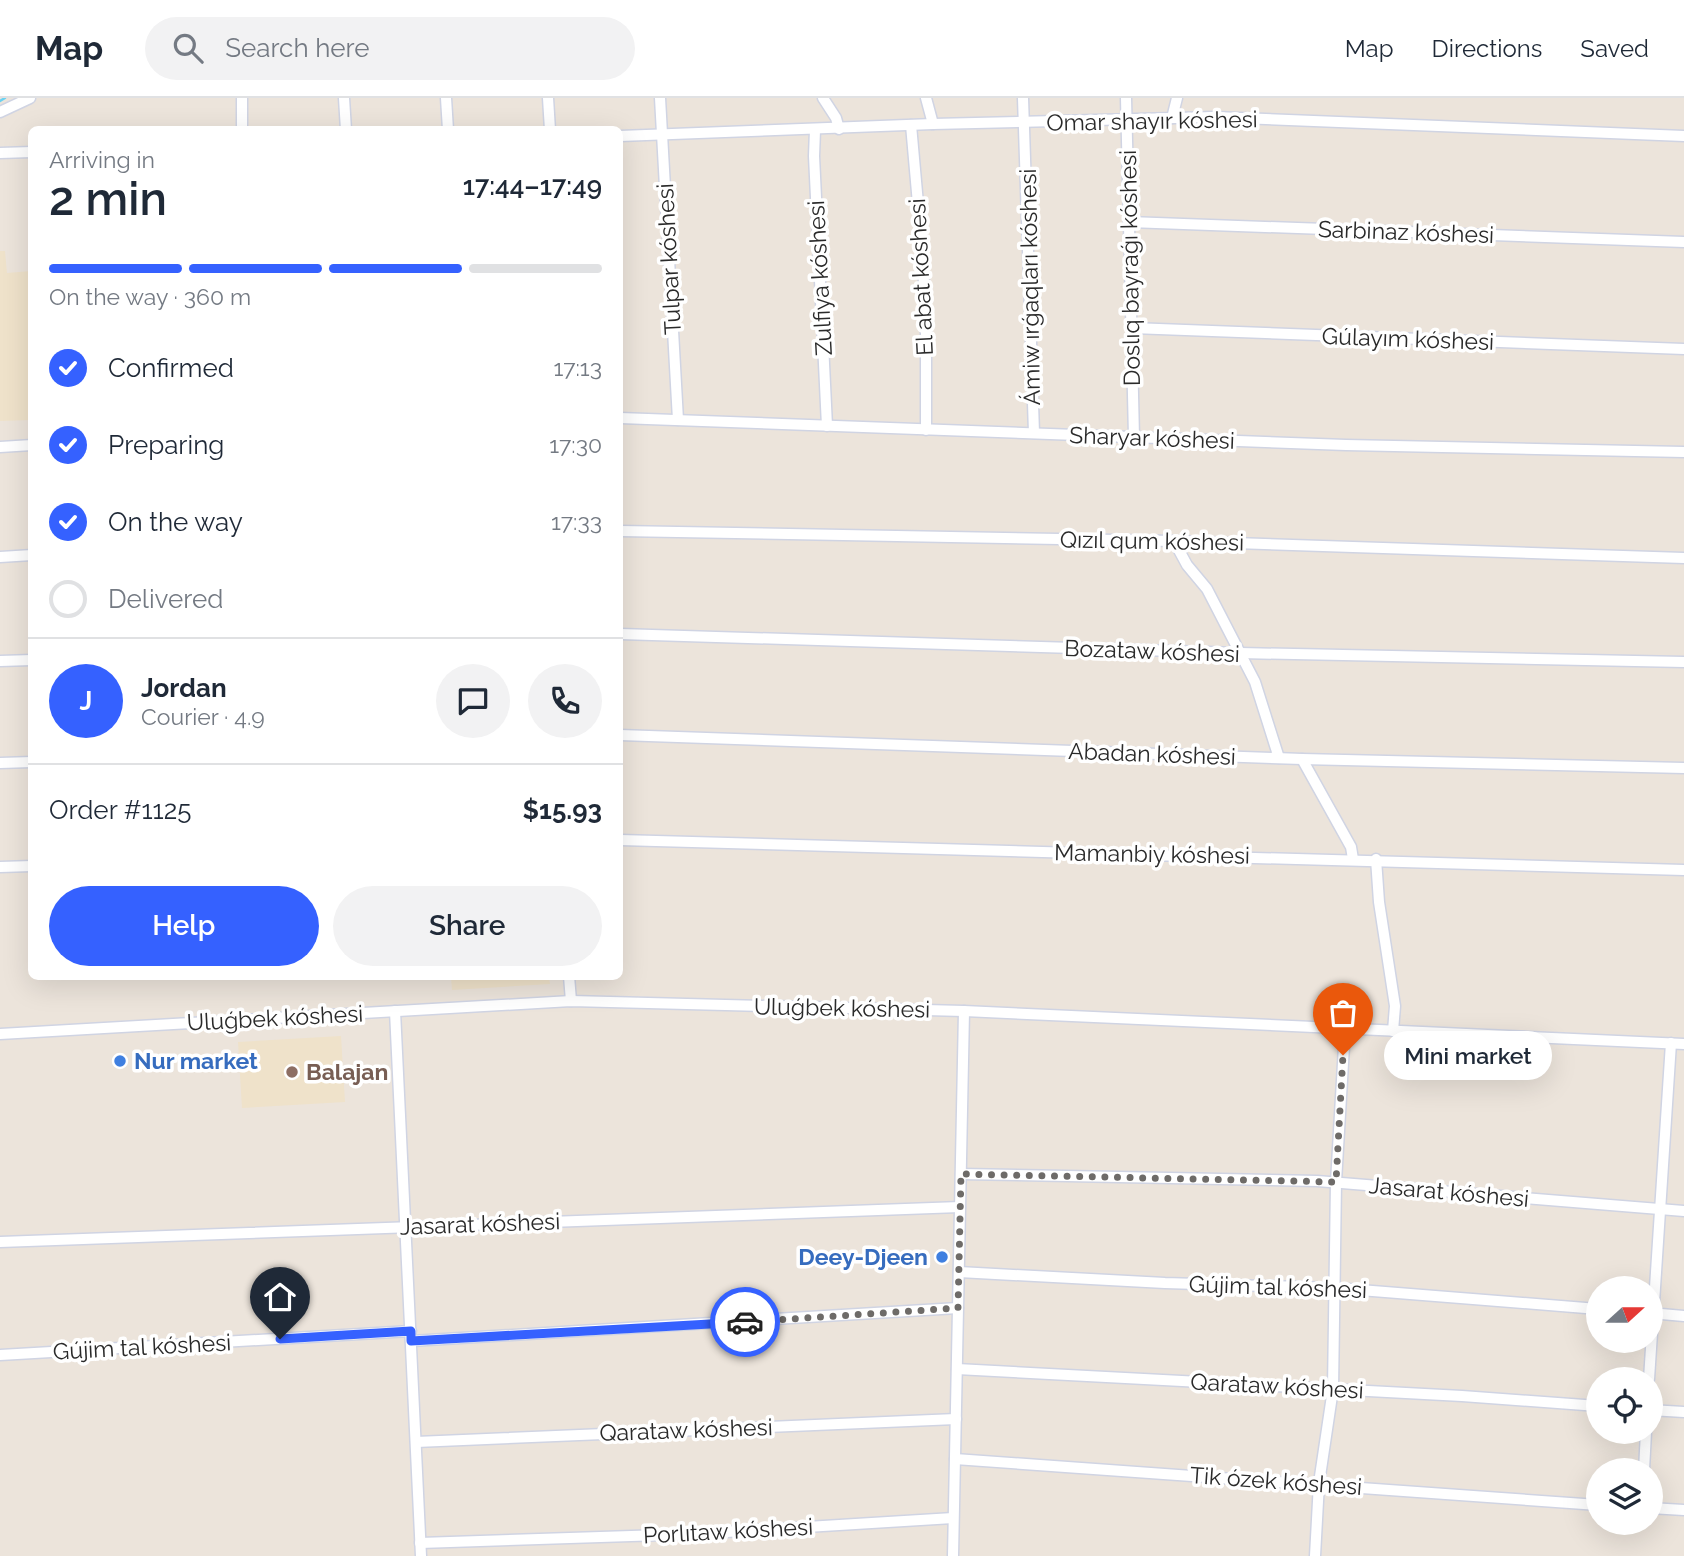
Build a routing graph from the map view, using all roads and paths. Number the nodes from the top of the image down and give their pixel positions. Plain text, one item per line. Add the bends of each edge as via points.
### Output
1 (30, 98) edge
2 (242, 98) edge
3 (344, 98) edge
4 (446, 98) edge
5 (548, 98) edge
6 (660, 98) edge
7 (824, 98) edge
8 (926, 98) edge
9 (1023, 98) edge
10 (1125, 98) edge
11 (1177, 98) edge
12 (0, 112) edge
13 (1172, 118) junction
14 (1126, 119) junction
15 (1026, 123) junction
16 (933, 124) junction
17 (911, 125) junction
18 (242, 126) edge
19 (346, 126) edge
20 (448, 126) edge
21 (550, 126) edge
22 (839, 129) junction
23 (815, 130) junction
24 (662, 135) junction
25 (623, 136) edge
26 (1684, 136) edge
27 (28, 152) edge
28 (0, 153) edge
29 (1129, 222) junction
30 (1684, 242) edge
31 (1132, 328) junction
32 (1684, 349) edge
33 (623, 418) edge
34 (678, 420) junction
35 (827, 426) junction
36 (926, 429) junction
37 (1034, 433) junction
38 (1134, 437) junction
39 (28, 445) edge
40 (0, 447) edge
41 (1684, 452) edge
42 (623, 531) edge
43 (1174, 541) junction
44 (28, 555) edge
45 (0, 557) edge
46 (1684, 558) edge
47 (623, 635) edge
48 (1240, 653) junction
49 (28, 660) edge
50 (0, 661) edge
51 (1684, 662) edge
52 (623, 735) edge
53 (1279, 758) junction
54 (1302, 759) junction
55 (28, 762) edge
56 (0, 764) edge
57 (1684, 768) edge
58 (623, 840) edge
59 (1353, 859) junction
60 (1376, 859) junction
61 (28, 866) edge
62 (0, 867) edge
63 (1684, 870) edge
64 (569, 980) edge
65 (571, 1001) junction
66 (396, 1011) junction
67 (964, 1012) junction
68 (1345, 1029) junction
69 (1393, 1031) junction
70 (0, 1034) edge
71 (1671, 1043) junction
72 (1684, 1044) edge
73 (961, 1174) junction
74 (1336, 1182) junction
75 (960, 1207) junction
76 (1660, 1209) junction
77 (1684, 1211) edge
78 (406, 1227) junction
79 (0, 1242) edge
80 (959, 1272) junction
81 (1655, 1276) edge
82 (1335, 1287) junction
83 (958, 1308) junction
84 (1586, 1308) edge
85 (1663, 1314) edge
86 (1684, 1315) edge
87 (411, 1336) junction
88 (0, 1355) edge
89 (957, 1369) junction
90 (1333, 1389) junction
91 (1586, 1405) edge
92 (1663, 1411) edge
93 (1684, 1412) edge
94 (956, 1419) junction
95 (416, 1442) junction
96 (955, 1459) junction
97 (1319, 1483) junction
98 (1586, 1503) edge
99 (1663, 1509) edge
100 (1684, 1510) edge
101 (953, 1518) junction
102 (420, 1543) junction
103 (421, 1556) edge
104 (953, 1556) edge
105 (1315, 1556) edge

1 - 12 street
2 - 18 street
3 - 19 street
4 - 20 street
5 - 21 street
6 - 24 street, Tulpar kóshesi
7 - 22 street
8 - 16 street
9 - 15 street, Ámiw ırǵaqları kóshesi
10 - 14 street, Doslıq bayraǵı kóshesi
11 - 13 street
13 - 14 street, Omar shayır kóshesi
13 - 26 street, Omar shayır kóshesi
14 - 15 street, Omar shayır kóshesi
14 - 29 street, Doslıq bayraǵı kóshesi
15 - 16 street, Omar shayır kóshesi
15 - 37 street, Ámiw ırǵaqları kóshesi
16 - 17 street, Omar shayır kóshesi
17 - 22 street, Omar shayır kóshesi
17 - 36 street, El abat kóshesi via 923,260
22 - 23 street, Omar shayır kóshesi
23 - 24 street, Omar shayır kóshesi
23 - 35 street, Zulfiya kóshesi
24 - 25 street, Omar shayır kóshesi
24 - 34 street, Tulpar kóshesi
27 - 28 street
29 - 30 street, Sarbinaz kóshesi
29 - 31 street, Doslıq bayraǵı kóshesi
31 - 32 street, Gúlayım kóshesi
31 - 38 street, Doslıq bayraǵı kóshesi
33 - 34 street, Sharyar kóshesi
34 - 35 street, Sharyar kóshesi
35 - 36 street, Sharyar kóshesi
36 - 37 street, Sharyar kóshesi
37 - 38 street, Sharyar kóshesi
38 - 41 street, Sharyar kóshesi
39 - 40 street
42 - 43 street, Qızıl qum kóshesi
43 - 46 street, Qızıl qum kóshesi
43 - 48 street via 1207,589
44 - 45 street
47 - 48 street, Bozataw kóshesi
48 - 51 street, Bozataw kóshesi
48 - 53 street via 1255,682
49 - 50 street
52 - 53 street, Abadan kóshesi
53 - 54 street, Abadan kóshesi
54 - 57 street, Abadan kóshesi
54 - 59 street via 1351,847
55 - 56 street
58 - 59 street, Mamanbiy kóshesi
59 - 60 street, Mamanbiy kóshesi
60 - 63 street, Mamanbiy kóshesi
60 - 69 street via 1395,1006
61 - 62 street
64 - 65 street
65 - 66 street, Uluǵbek kóshesi
65 - 67 street, Uluǵbek kóshesi
66 - 70 street, Uluǵbek kóshesi
66 - 78 street
67 - 68 street, Uluǵbek kóshesi
67 - 73 street
68 - 69 street, Uluǵbek kóshesi
68 - 74 street
69 - 71 street, Uluǵbek kóshesi
71 - 72 street, Uluǵbek kóshesi
71 - 76 street
73 - 74 street, Jasarat kóshesi
73 - 75 street
74 - 76 street, Jasarat kóshesi
74 - 82 street
75 - 78 street, Jasarat kóshesi
75 - 80 street
76 - 77 street, Jasarat kóshesi
76 - 81 street
78 - 79 street, Jasarat kóshesi
78 - 87 street
80 - 82 street, Gújim tal kóshesi
80 - 83 street
82 - 84 street, Gújim tal kóshesi
82 - 90 street
83 - 87 street, Gújim tal kóshesi
83 - 89 street
85 - 86 street
87 - 88 street, Gújim tal kóshesi
87 - 95 street
89 - 90 street, Qarataw kóshesi
89 - 94 street
90 - 91 street, Qarataw kóshesi
90 - 97 street
92 - 93 street
94 - 95 street, Qarataw kóshesi
94 - 96 street
95 - 102 street
96 - 97 street, Tik ózek kóshesi
96 - 101 street
97 - 98 street, Tik ózek kóshesi
97 - 105 street
99 - 100 street
101 - 102 street, Porlıtaw kóshesi via 693,1534
101 - 104 street
102 - 103 street

